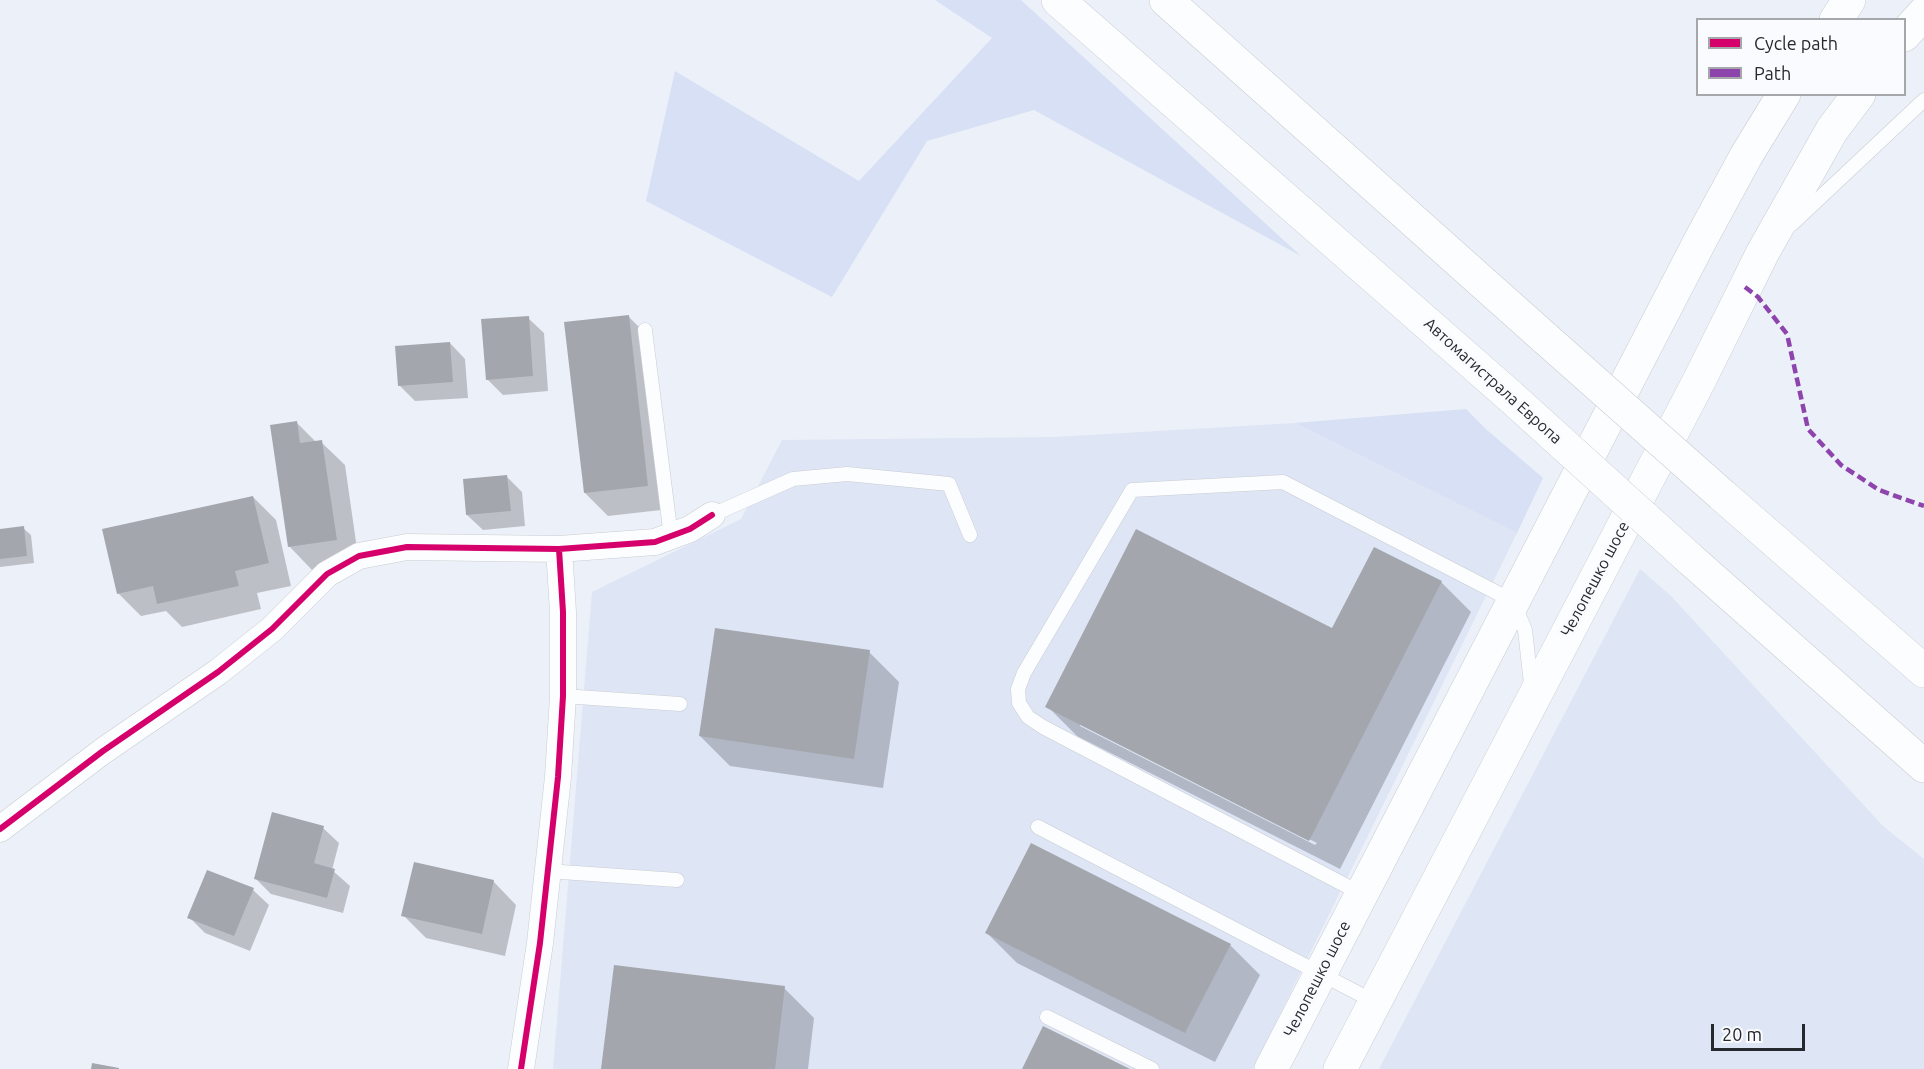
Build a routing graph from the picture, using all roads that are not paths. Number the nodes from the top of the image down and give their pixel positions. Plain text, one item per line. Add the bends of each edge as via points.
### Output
1 (1058, 0) edge
2 (1166, 0) edge
3 (1849, 0) edge
4 (1924, 13) edge
5 (1837, 18) edge
6 (1906, 34) edge
7 (1783, 96) edge
8 (1858, 96) edge
9 (1924, 100) edge
10 (1762, 252) junction
11 (645, 330) dead end
12 (712, 515) joint
13 (970, 535) dead end
14 (671, 537) junction
15 (559, 549) junction
16 (1513, 601) junction
17 (1924, 671) edge
18 (563, 696) junction
19 (1532, 701) junction
20 (680, 704) dead end
21 (1924, 766) edge
22 (1038, 827) dead end
23 (0, 829) edge
24 (548, 871) junction
25 (677, 880) dead end
26 (1362, 894) junction
27 (1321, 973) junction
28 (1375, 1002) junction
29 (1047, 1017) dead end
30 (521, 1069) edge
31 (1152, 1069) edge
32 (1271, 1069) edge
33 (1340, 1069) edge

1 - 21 main road, Автомагистрала Европа, bridge
2 - 17 main road, bridge
3 - 5 main road
4 - 6 main road
7 - 16 main road, Челопешко шосе via 1701,239
8 - 10 main road, Челопешко шосе via 1832,130
9 - 10 lane
10 - 19 main road, Челопешко шосе
11 - 14 lane
12 - 13 lane via 793,479 847,474 949,484
12 - 14 street
14 - 15 street
15 - 18 street
15 - 23 street via 407,547 359,556 327,574 272,630 218,672 103,751
16 - 19 lane via 1525,630
16 - 26 main road, Челопешко шосе
16 - 26 lane via 1283,482 1132,490 1024,673 1018,689 1019,704 1028,717 1043,727
18 - 20 lane
18 - 24 street
19 - 28 main road, Челопешко шосе
22 - 27 lane
24 - 25 lane
24 - 30 street
26 - 27 main road, Челопешко шосе
27 - 28 lane
27 - 32 main road, Челопешко шосе
28 - 33 main road, Челопешко шосе
29 - 31 lane

